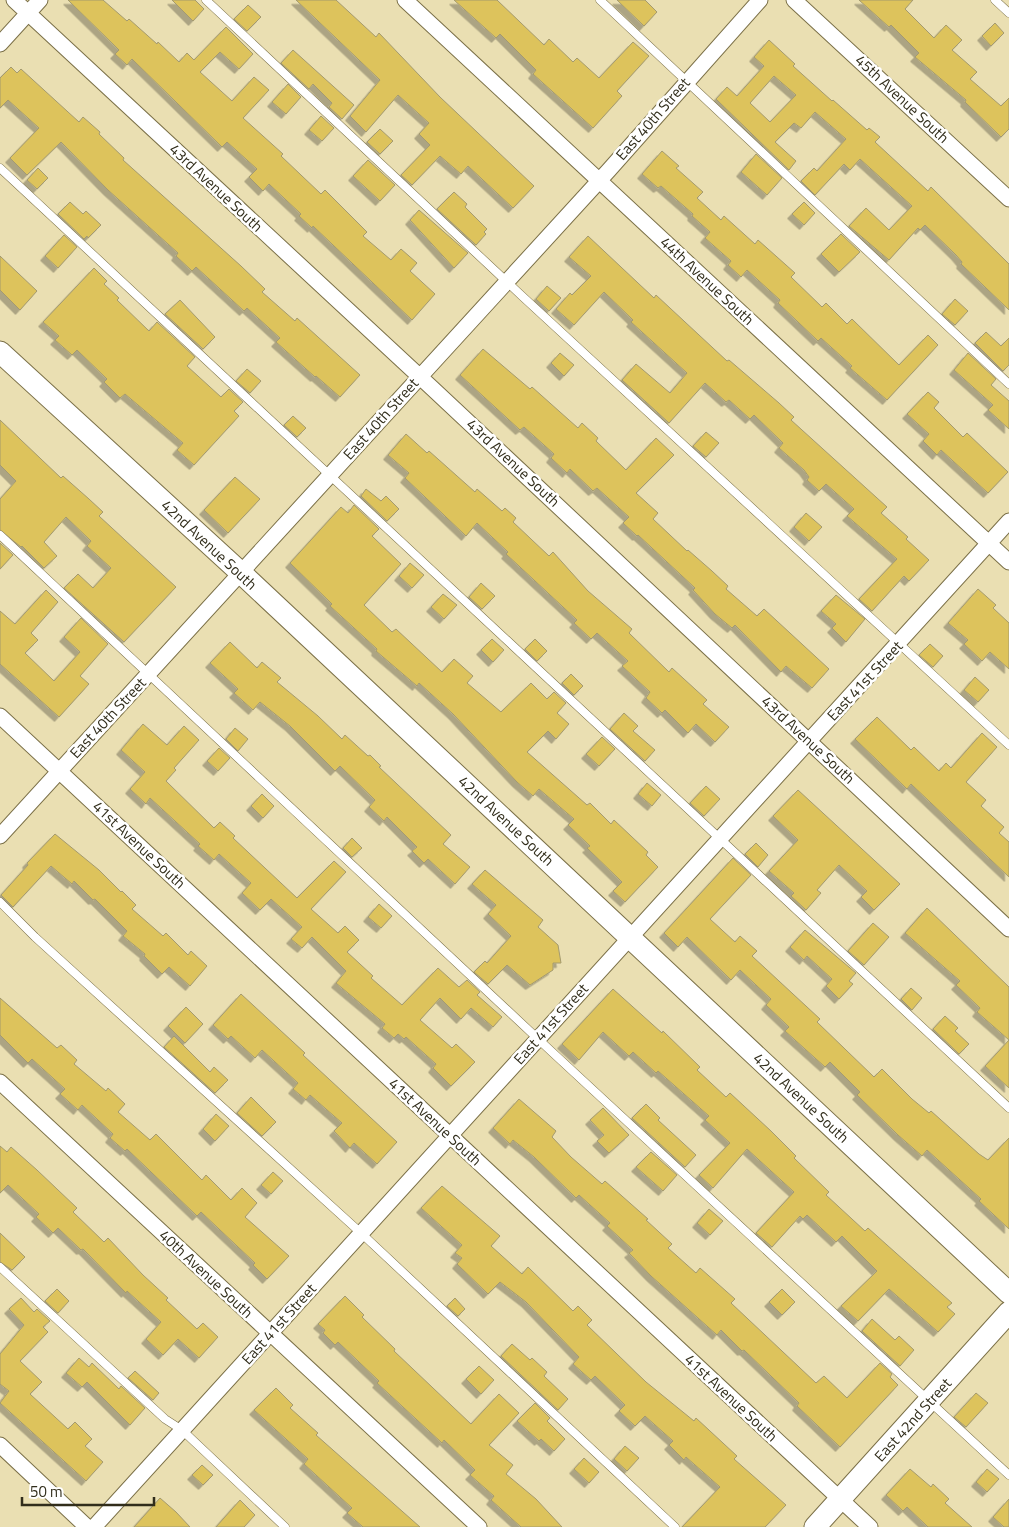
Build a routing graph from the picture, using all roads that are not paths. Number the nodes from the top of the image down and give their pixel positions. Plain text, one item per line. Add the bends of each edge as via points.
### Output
1 (14, 0) edge
2 (40, 0) edge
3 (206, 0) edge
4 (405, 0) edge
5 (600, 0) edge
6 (760, 0) edge
7 (794, 0) edge
8 (995, 0) edge
9 (28, 13) junction
10 (1009, 13) edge
11 (0, 44) edge
12 (686, 81) junction
13 (0, 168) edge
14 (598, 180) junction
15 (1009, 199) edge
16 (506, 281) junction
17 (0, 352) edge
18 (419, 376) junction
19 (1009, 384) edge
20 (330, 475) junction
21 (1009, 521) edge
22 (0, 535) edge
23 (989, 544) junction
24 (1009, 562) edge
25 (240, 572) junction
26 (900, 642) junction
27 (149, 673) junction
28 (0, 716) edge
29 (809, 741) junction
30 (1009, 745) edge
31 (59, 771) junction
32 (0, 836) edge
33 (719, 839) junction
34 (0, 902) edge
35 (1009, 930) edge
36 (630, 938) junction
37 (538, 1039) junction
38 (0, 1082) edge
39 (1009, 1108) edge
40 (450, 1136) junction
41 (361, 1233) junction
42 (0, 1268) edge
43 (1009, 1293) edge
44 (1009, 1312) edge
45 (270, 1333) junction
46 (929, 1401) junction
47 (182, 1430) junction
48 (0, 1446) edge
49 (1009, 1475) edge
50 (841, 1500) junction
51 (87, 1527) edge
52 (94, 1527) edge
53 (285, 1527) edge
54 (479, 1527) edge
55 (674, 1527) edge
56 (816, 1527) edge
57 (870, 1527) edge

1 - 9 street, 43rd Avenue South
2 - 9 street
3 - 16 lane
4 - 14 street, 44th Avenue South
5 - 12 lane
6 - 12 street, East 40th Street
7 - 15 street, 45th Avenue South
8 - 10 lane
9 - 11 street
9 - 18 street, 43rd Avenue South
12 - 14 street, East 40th Street
12 - 19 lane
13 - 20 lane
14 - 16 street, East 40th Street
14 - 23 street, 44th Avenue South
16 - 18 street, East 40th Street
16 - 26 lane
17 - 25 street, 42nd Avenue South
18 - 20 street, East 40th Street
18 - 29 street, 43rd Avenue South
20 - 25 street, East 40th Street
20 - 33 lane
21 - 23 street, East 41st Street
22 - 27 lane
23 - 24 street, 44th Avenue South
23 - 26 street, East 41st Street
25 - 27 street, East 40th Street
25 - 36 street, 42nd Avenue South
26 - 29 street, East 41st Street
26 - 30 lane
27 - 31 street, East 40th Street
27 - 37 lane
28 - 31 street, 41st Avenue South
29 - 33 street, East 41st Street
29 - 35 street, 43rd Avenue South
31 - 32 street, East 40th Street
31 - 40 street, 41st Avenue South
33 - 36 street, East 41st Street
33 - 39 lane
34 - 41 lane
36 - 37 street, East 41st Street
36 - 43 street, 42nd Avenue South
37 - 40 street, East 41st Street
37 - 46 lane
38 - 45 street, 40th Avenue South
40 - 41 street, East 41st Street
40 - 50 street, 41st Avenue South
41 - 45 street, East 41st Street
41 - 55 lane
42 - 47 lane via 165,1419
44 - 46 street, East 42nd Street
45 - 47 street, East 41st Street
45 - 54 street, 40th Avenue South
46 - 49 lane
46 - 50 street, East 42nd Street
47 - 52 street, East 41st Street
47 - 53 lane
48 - 51 street
50 - 56 street, East 42nd Street
50 - 57 street, 41st Avenue South

